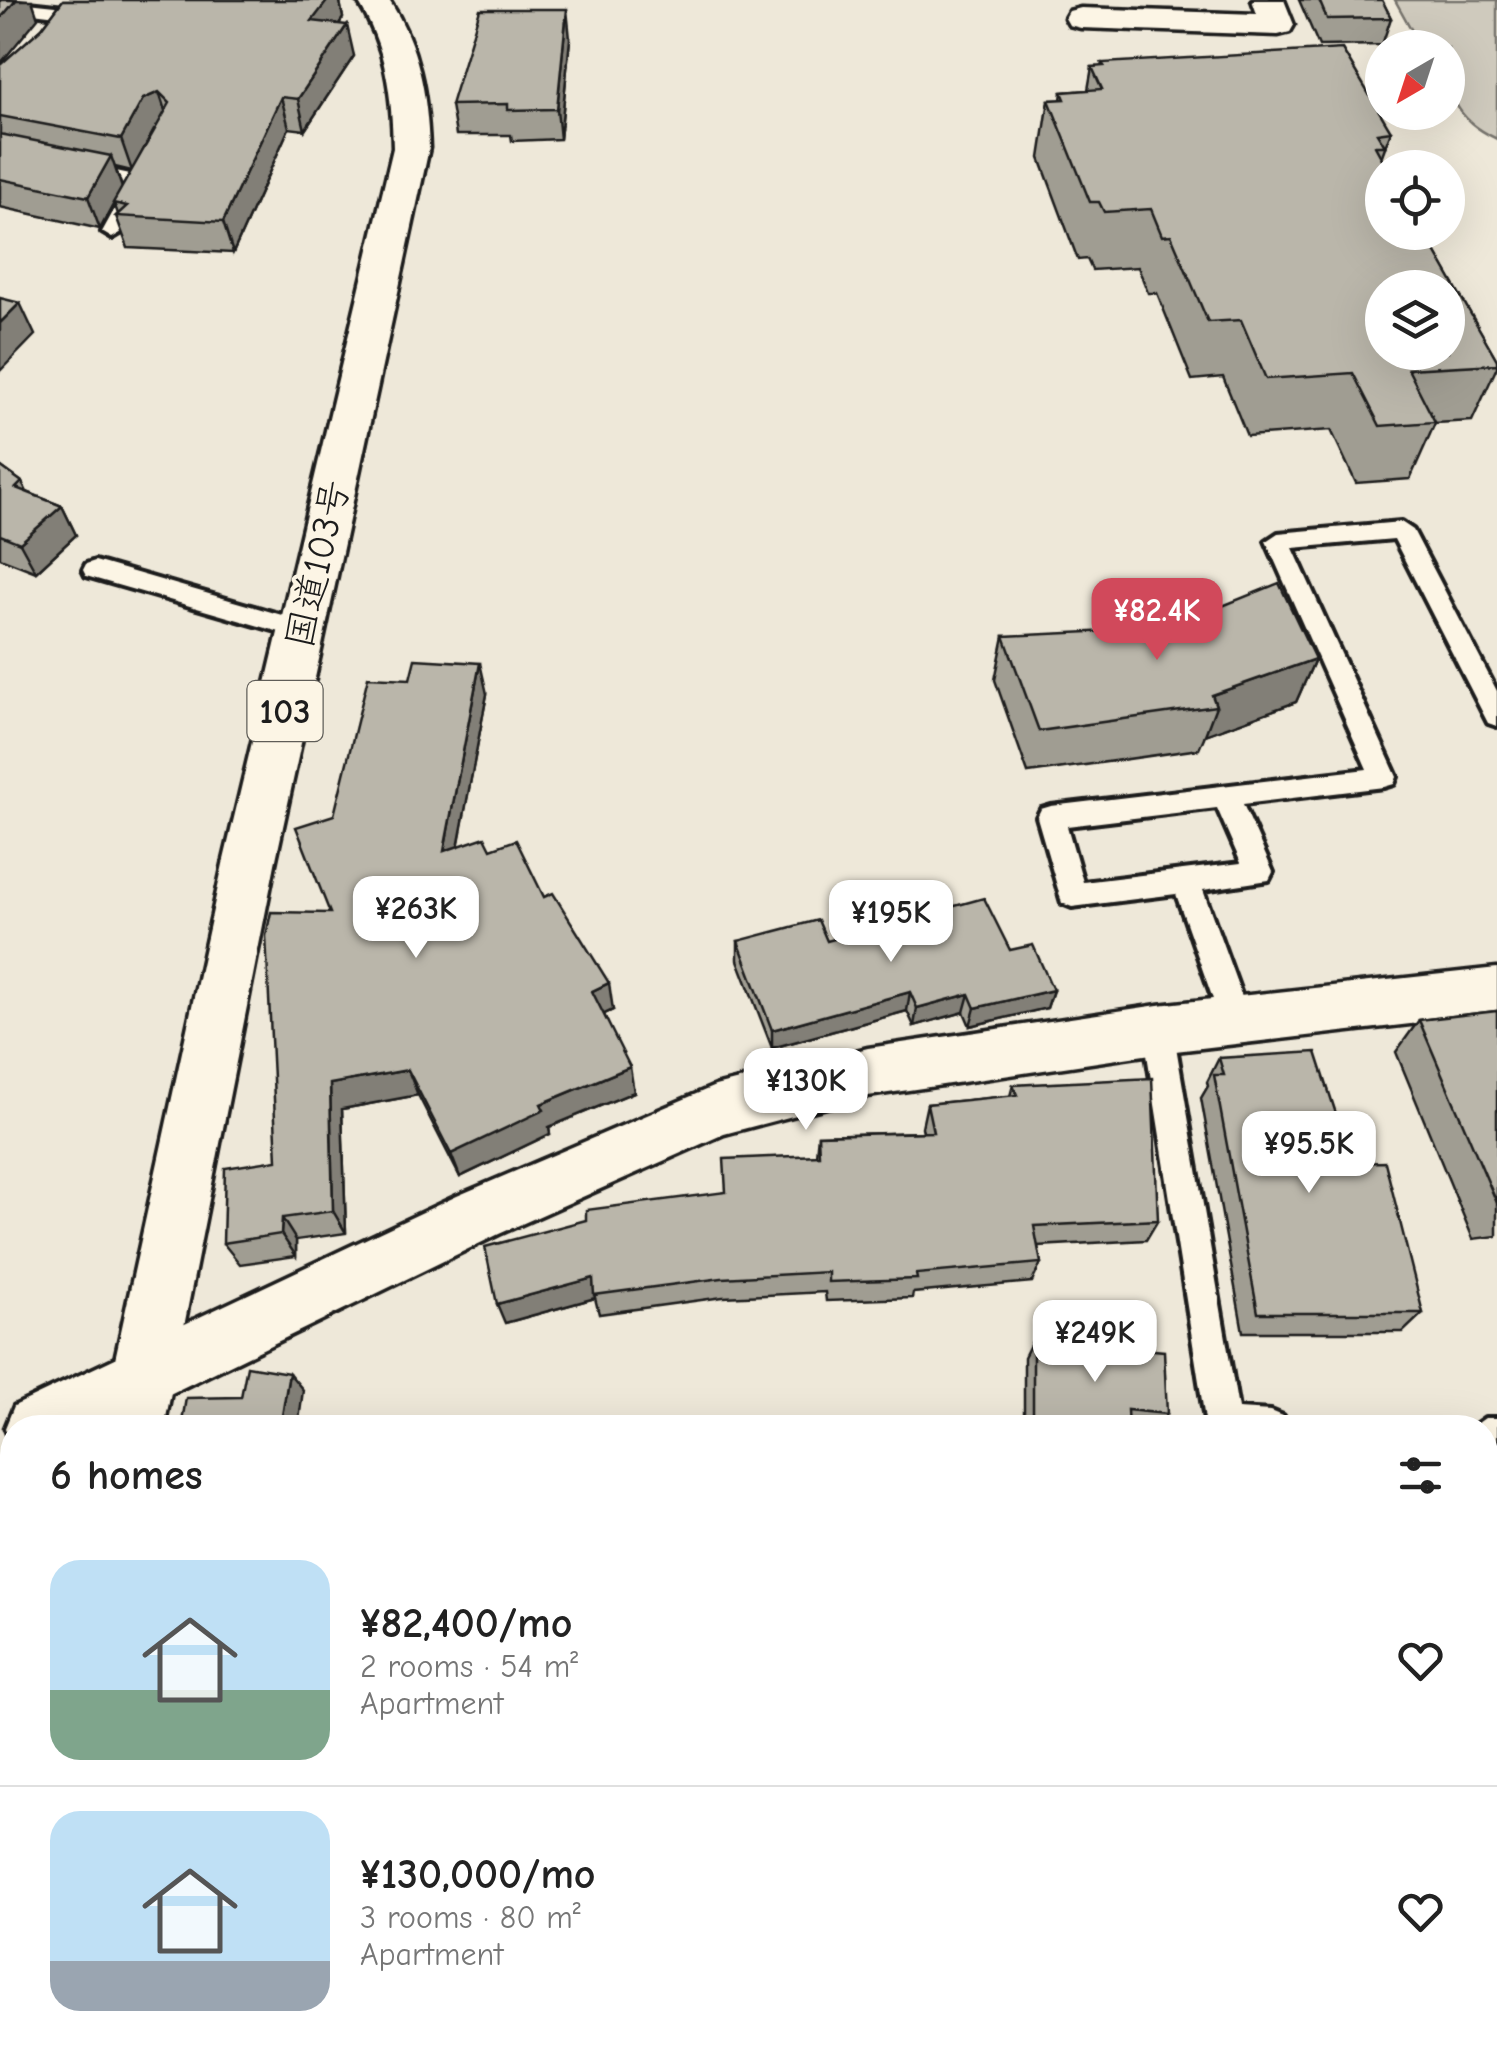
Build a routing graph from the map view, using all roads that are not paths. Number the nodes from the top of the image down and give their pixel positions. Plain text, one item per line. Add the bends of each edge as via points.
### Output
1 (372, 0) edge
2 (1268, 0) edge
3 (0, 4) edge
4 (62, 16) edge
5 (1081, 18) dead end
6 (0, 153) edge
7 (112, 232) edge
8 (95, 570) dead end
9 (304, 630) junction
10 (1497, 716) edge
11 (1226, 798) junction
12 (1186, 883) junction
13 (1497, 991) edge
14 (1236, 1022) junction
15 (1158, 1029) junction
16 (138, 1402) edge
17 (88, 1415) edge
18 (1221, 1415) edge

1 - 9 main road, 国道103号 / 103 via 402,53 411,148
2 - 5 main road via 1278,25
3 - 4 lane
6 - 7 lane via 144,174
8 - 9 lane
9 - 16 main road, 国道103号 / 103 via 248,864
10 - 11 lane via 1401,530 1278,541 1384,778
11 - 12 lane via 1259,872
11 - 12 lane via 1051,817 1072,896
12 - 14 lane
13 - 14 main road
14 - 15 main road
15 - 16 main road via 868,1072 715,1111 478,1215
15 - 18 lane
16 - 17 main road

